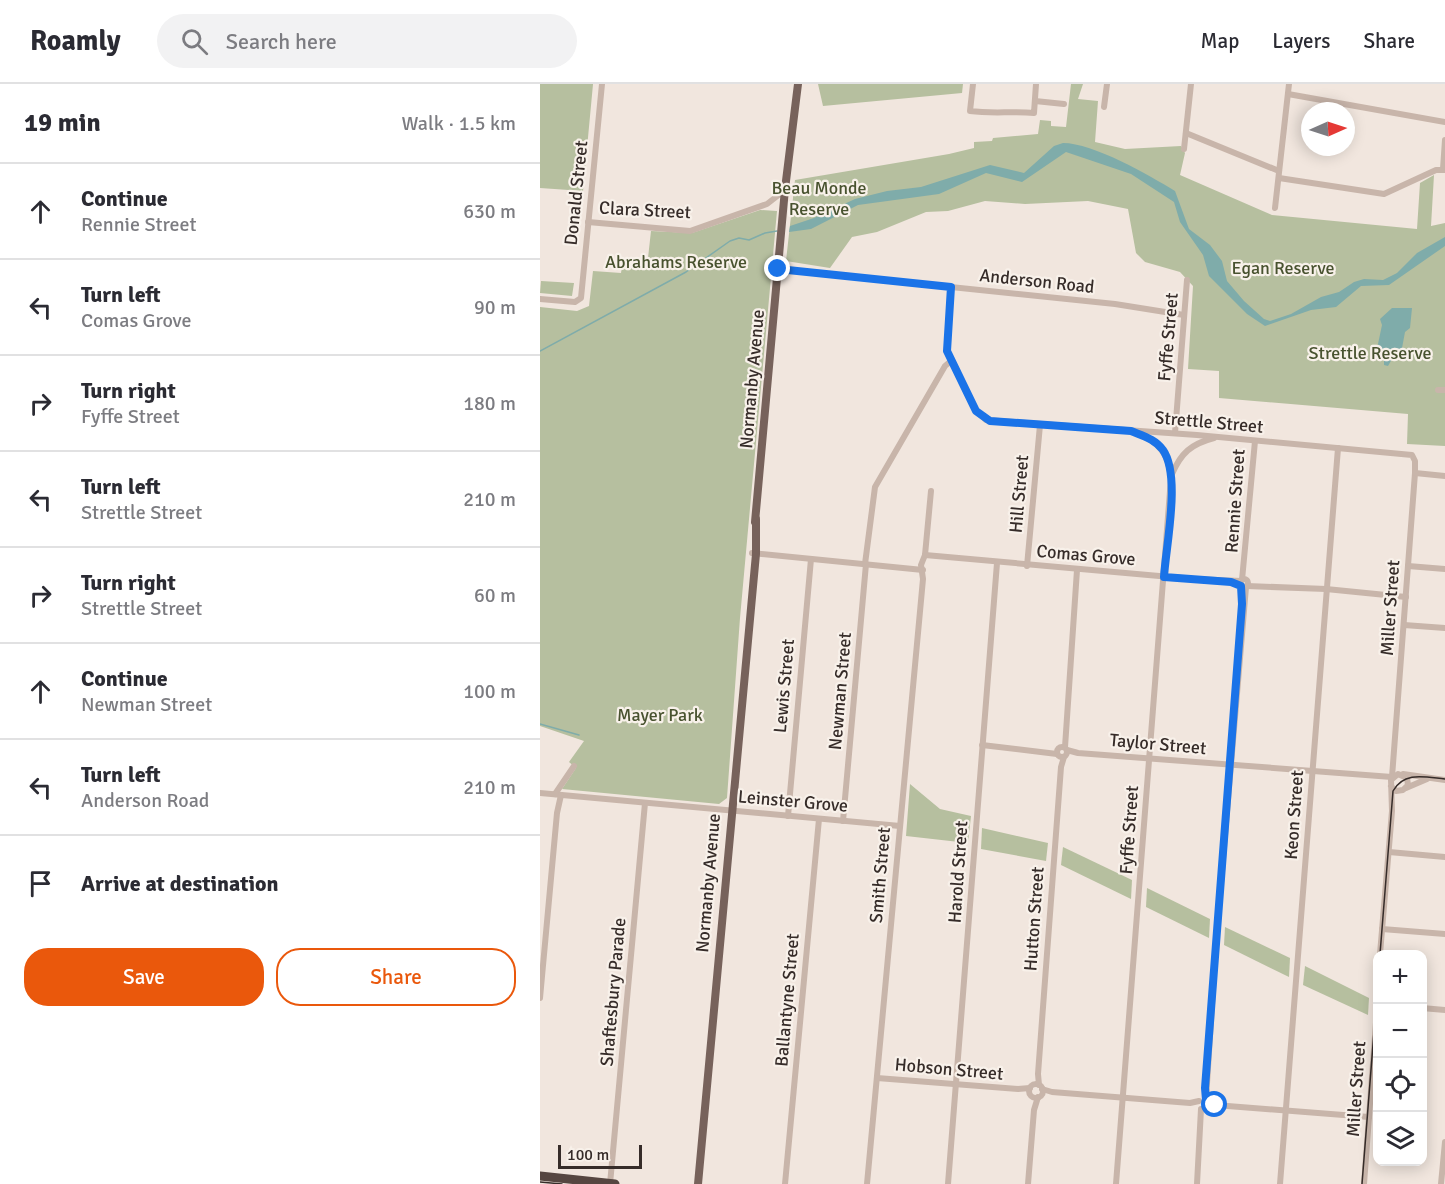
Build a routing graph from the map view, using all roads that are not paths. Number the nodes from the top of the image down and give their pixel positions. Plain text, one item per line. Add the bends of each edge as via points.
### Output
1 (602, 84) edge
2 (798, 84) edge
3 (973, 84) edge
4 (1036, 84) edge
5 (1107, 84) edge
6 (1191, 84) edge
7 (1289, 84) edge
8 (1288, 94) junction
9 (1035, 101) junction
10 (1064, 104) dead end
11 (1104, 107) dead end
12 (1445, 122) edge
13 (1186, 133) junction
14 (1445, 140) edge
15 (1184, 149) dead end
16 (1444, 169) edge
17 (1279, 171) junction
18 (1279, 178) junction
19 (785, 189) junction
20 (767, 204) junction
21 (1275, 208) dead end
22 (783, 215) junction
23 (588, 222) junction
24 (778, 269) junction
25 (1187, 280) dead end
26 (951, 287) junction
27 (540, 299) edge
28 (1185, 315) junction
29 (951, 361) junction
30 (956, 371) junction
31 (940, 377) junction
32 (1040, 425) junction
33 (1131, 431) junction
34 (1175, 433) junction
35 (1217, 437) junction
36 (1255, 441) junction
37 (1338, 448) junction
38 (1414, 458) joint
39 (1415, 473) junction
40 (1445, 476) edge
41 (1171, 478) junction
42 (931, 491) dead end
43 (754, 554) junction
44 (927, 558) junction
45 (811, 559) junction
46 (997, 563) junction
47 (865, 564) junction
48 (1027, 566) junction
49 (1408, 566) junction
50 (922, 567) junction
51 (1445, 569) edge
52 (1077, 570) junction
53 (1164, 577) junction
54 (1244, 583) junction
55 (1326, 589) junction
56 (1406, 597) junction
57 (1404, 625) junction
58 (1445, 628) edge
59 (982, 745) junction
60 (1062, 752) junction
61 (1149, 759) junction
62 (1394, 761) junction
63 (1230, 765) junction
64 (574, 766) dead end
65 (1312, 772) junction
66 (1401, 774) junction
67 (1430, 779) junction
68 (1445, 780) edge
69 (1392, 781) junction
70 (1404, 790) junction
71 (540, 793) edge
72 (558, 795) junction
73 (645, 803) junction
74 (1392, 810) junction
75 (731, 811) junction
76 (788, 816) junction
77 (819, 819) junction
78 (843, 821) junction
79 (900, 826) junction
80 (1389, 852) junction
81 (1445, 857) edge
82 (1382, 929) junction
83 (1445, 934) edge
84 (1380, 950) edge
85 (540, 998) edge
86 (1427, 1008) edge
87 (1445, 1010) edge
88 (1373, 1055) edge
89 (877, 1078) junction
90 (956, 1085) junction
91 (1036, 1091) junction
92 (1122, 1098) junction
93 (1203, 1104) junction
94 (1286, 1111) junction
95 (1368, 1117) junction
96 (1445, 1142) edge
97 (540, 1176) edge
98 (610, 1184) edge
99 (615, 1184) edge
100 (698, 1184) edge
101 (785, 1184) edge
102 (867, 1184) edge
103 (948, 1184) edge
104 (1028, 1184) edge
105 (1116, 1184) edge
106 (1197, 1184) edge
107 (1280, 1184) edge
108 (1364, 1184) edge
109 (1442, 1184) edge

1 - 23 street, Donald Street
2 - 19 main road, Normanby Avenue
3 - 9 street via 970,111 993,115 1001,110 1034,113
4 - 9 street
5 - 11 street
6 - 13 street
7 - 8 street
8 - 12 street
8 - 17 street
9 - 10 street
13 - 15 street
13 - 17 street
14 - 16 street
16 - 18 street via 1384,194
17 - 18 street
18 - 21 street
19 - 20 street, Clara Street
19 - 22 main road, Normanby Avenue
20 - 22 street via 778,205
20 - 23 street, Clara Street via 690,231
22 - 24 main road, Normanby Avenue
23 - 27 street, Donald Street via 581,295 574,302
24 - 26 street, Anderson Road
24 - 43 main road, Normanby Avenue
25 - 28 street, Fyffe Street
26 - 28 street, Anderson Road
26 - 29 street via 946,345
28 - 34 street, Fyffe Street
29 - 30 street
29 - 31 street, Newman Street
30 - 31 street
30 - 32 street, Strettle Street via 976,411 984,418
31 - 47 street, Newman Street via 875,487
32 - 33 street, Strettle Street
32 - 48 street, Hill Street
33 - 34 street, Strettle Street
33 - 41 street, Fyffe Street via 1160,447
34 - 35 street, Strettle Street
35 - 36 street, Strettle Street
35 - 41 street, Fyffe Street via 1184,452
36 - 37 street, Strettle Street
36 - 54 street, Rennie Street
37 - 38 street, Strettle Street via 1408,453
37 - 55 street, Keon Street
38 - 39 street, Miller Street
39 - 40 street
39 - 49 street, Miller Street
41 - 53 street, Fyffe Street
42 - 44 street, Smith Street
43 - 45 street
43 - 75 main road, Normanby Avenue
44 - 46 street, Comas Grove
44 - 50 street, Smith Street
45 - 47 street
45 - 76 street, Lewis Street
46 - 48 street, Comas Grove
46 - 59 street, Harold Street
47 - 50 street
47 - 78 street, Newman Street
48 - 52 street, Comas Grove
49 - 51 street
49 - 56 street, Miller Street
50 - 79 street, Smith Street
52 - 53 street, Comas Grove
52 - 60 street, Hutton Street
53 - 54 street, Comas Grove
53 - 61 street, Fyffe Street
54 - 55 street, Comas Grove
54 - 63 street, Rennie Street
55 - 56 street, Comas Grove
55 - 65 street, Keon Street
56 - 57 street, Miller Street
57 - 58 street
57 - 62 street, Miller Street
59 - 60 street, Taylor Street
59 - 90 street, Harold Street
60 - 61 street, Taylor Street
60 - 91 street, Hutton Street
61 - 63 street, Taylor Street
61 - 92 street, Fyffe Street
62 - 66 street
62 - 69 street, Miller Street
63 - 65 street, Taylor Street
63 - 93 street, Rennie Street
64 - 72 street
65 - 69 street, Taylor Street
65 - 94 street, Keon Street
66 - 67 street
66 - 69 street
66 - 70 street via 1408,780
67 - 68 street
67 - 70 street via 1414,782
69 - 70 street, Taylor Street via 1396,791
69 - 74 street, Miller Street
70 - 74 street, Miller Street
71 - 72 street, Leinster Grove
72 - 73 street, Leinster Grove
72 - 85 street
73 - 75 street, Leinster Grove
73 - 98 street, Shaftesbury Parade
74 - 80 street, Miller Street
75 - 76 street, Leinster Grove
75 - 100 main road, Normanby Avenue
76 - 77 street, Leinster Grove
77 - 78 street, Leinster Grove
77 - 101 street, Ballantyne Street
78 - 79 street, Leinster Grove
79 - 89 street, Smith Street
80 - 81 street
80 - 82 street, Miller Street
82 - 83 street
82 - 84 street, Miller Street
86 - 87 street
88 - 95 street, Miller Street
89 - 90 street, Hobson Street
89 - 102 street, Smith Street
90 - 91 street, Hobson Street
90 - 103 street, Harold Street
91 - 92 street, Hobson Street
91 - 104 street, Hutton Street
92 - 93 street, Hobson Street
92 - 105 street, Fyffe Street
93 - 94 street, Hobson Street
93 - 106 street, Rennie Street
94 - 95 street, Hobson Street
94 - 107 street, Keon Street
95 - 108 street, Miller Street
96 - 109 street
97 - 98 highway
98 - 99 highway

